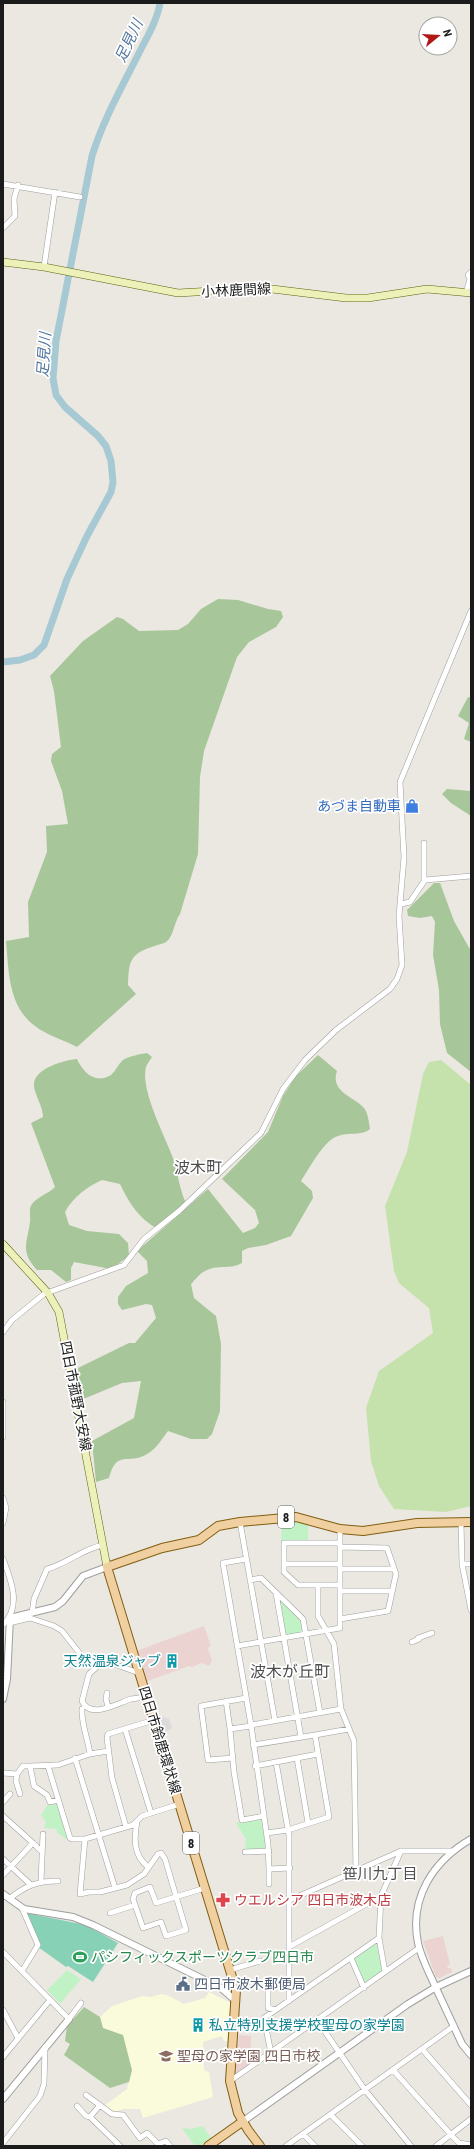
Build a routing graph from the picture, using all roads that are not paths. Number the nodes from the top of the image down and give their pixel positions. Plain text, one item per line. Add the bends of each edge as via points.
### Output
1 (3, 184) edge
2 (18, 185) junction
3 (55, 192) junction
4 (80, 197) dead end
5 (3, 228) edge
6 (3, 262) edge
7 (44, 266) junction
8 (471, 272) edge
9 (468, 293) edge
10 (471, 611) edge
11 (424, 843) dead end
12 (471, 876) edge
13 (424, 881) junction
14 (401, 904) junction
15 (3, 1244) edge
16 (48, 1293) junction
17 (3, 1332) edge
18 (3, 1402) edge
19 (4, 1415) edge
20 (3, 1437) edge
21 (3, 1498) edge
22 (240, 1522) junction
23 (461, 1522) junction
24 (471, 1522) edge
25 (3, 1523) edge
26 (340, 1529) junction
27 (103, 1545) junction
28 (340, 1545) junction
29 (3, 1559) edge
30 (246, 1559) junction
31 (284, 1564) junction
32 (462, 1564) junction
33 (471, 1564) edge
34 (340, 1566) junction
35 (107, 1567) junction
36 (394, 1569) junction
37 (250, 1580) junction
38 (318, 1585) junction
39 (340, 1585) junction
40 (340, 1591) junction
41 (392, 1591) junction
42 (276, 1593) junction
43 (471, 1610) edge
44 (32, 1613) junction
45 (340, 1620) junction
46 (7, 1622) edge
47 (328, 1630) junction
48 (432, 1633) dead end
49 (306, 1634) junction
50 (284, 1638) junction
51 (260, 1642) junction
52 (412, 1642) dead end
53 (237, 1646) junction
54 (99, 1660) junction
55 (139, 1673) junction
56 (107, 1693) dead end
57 (147, 1696) junction
58 (246, 1698) junction
59 (3, 1699) edge
60 (226, 1701) junction
61 (108, 1707) junction
62 (82, 1709) dead end
63 (342, 1709) junction
64 (320, 1713) junction
65 (298, 1717) junction
66 (154, 1720) junction
67 (275, 1721) junction
68 (251, 1726) junction
69 (125, 1728) junction
70 (230, 1729) junction
71 (349, 1729) junction
72 (315, 1735) junction
73 (301, 1737) junction
74 (253, 1746) junction
75 (108, 1751) junction
76 (90, 1754) junction
77 (318, 1754) junction
78 (75, 1758) junction
79 (233, 1758) junction
80 (297, 1758) junction
81 (276, 1762) junction
82 (30, 1766) junction
83 (48, 1766) junction
84 (255, 1766) junction
85 (3, 1773) edge
86 (17, 1774) junction
87 (10, 1794) dead end
88 (20, 1794) dead end
89 (58, 1800) junction
90 (3, 1802) edge
91 (180, 1804) junction
92 (151, 1813) junction
93 (3, 1816) edge
94 (264, 1816) junction
95 (137, 1821) junction
96 (308, 1823) junction
97 (126, 1827) junction
98 (288, 1830) junction
99 (267, 1833) junction
100 (43, 1834) dead end
101 (99, 1835) junction
102 (85, 1839) junction
103 (471, 1840) edge
104 (33, 1843) junction
105 (40, 1850) dead end
106 (269, 1851) junction
107 (451, 1851) junction
108 (245, 1852) dead end
109 (401, 1852) junction
110 (3, 1859) edge
111 (11, 1867) junction
112 (148, 1867) junction
113 (290, 1868) junction
114 (270, 1869) junction
115 (356, 1871) junction
116 (3, 1875) edge
117 (41, 1881) junction
118 (58, 1881) dead end
119 (30, 1884) junction
120 (269, 1884) dead end
121 (115, 1888) junction
122 (205, 1888) junction
123 (3, 1894) edge
124 (381, 1896) junction
125 (176, 1897) junction
126 (9, 1899) junction
127 (290, 1900) junction
128 (135, 1905) junction
129 (22, 1908) junction
130 (110, 1913) dead end
131 (378, 1938) junction
132 (289, 1947) junction
133 (419, 1948) junction
134 (3, 1952) edge
135 (350, 1958) junction
136 (260, 1961) dead end
137 (230, 1970) junction
138 (22, 1971) junction
139 (471, 1971) edge
140 (385, 1972) junction
141 (268, 1980) dead end
142 (436, 1987) junction
143 (364, 1988) junction
144 (50, 2000) junction
145 (236, 2001) junction
146 (289, 2001) junction
147 (81, 2004) dead end
148 (3, 2010) edge
149 (276, 2010) junction
150 (69, 2019) junction
151 (317, 2020) junction
152 (454, 2026) junction
153 (18, 2038) junction
154 (45, 2047) junction
155 (422, 2049) junction
156 (270, 2053) junction
157 (339, 2053) junction
158 (471, 2054) edge
159 (3, 2057) edge
160 (393, 2070) junction
161 (230, 2081) junction
162 (365, 2090) junction
163 (86, 2095) dead end
164 (3, 2099) edge
165 (100, 2105) junction
166 (471, 2105) edge
167 (77, 2106) dead end
168 (330, 2115) junction
169 (91, 2117) junction
170 (471, 2119) edge
171 (242, 2122) junction
172 (303, 2134) junction
173 (450, 2135) junction
174 (3, 2143) edge
175 (459, 2145) edge
176 (471, 2145) edge
177 (120, 2146) edge
178 (170, 2146) edge
179 (208, 2146) edge
180 (260, 2146) edge
181 (286, 2146) edge
182 (316, 2146) edge
183 (362, 2146) edge
184 (411, 2146) edge
185 (436, 2146) edge

1 - 2 street
2 - 3 street
2 - 5 street via 14,199 15,216
3 - 4 street
3 - 7 street
6 - 7 main road, 小林鹿間線
7 - 9 main road, 小林鹿間線 via 178,293 272,288 346,298 368,298 427,289
8 - 9 street via 468,275
10 - 14 street via 400,782 404,857
11 - 13 street
12 - 13 street
13 - 14 street via 410,902
14 - 16 street via 400,975 390,989 345,1022 298,1068 283,1089 261,1133 179,1211 144,1239 120,1268
15 - 16 main road, 四日市菰野大安線
16 - 17 street via 23,1310
16 - 27 main road, 四日市菰野大安線 via 54,1301 62,1324
18 - 19 street
19 - 20 street
21 - 25 street via 6,1508
22 - 26 main road, 8 via 296,1517
22 - 30 street
22 - 35 main road, 8 via 218,1526 199,1540 162,1548
23 - 24 main road, 8
23 - 26 main road, 8 via 416,1523 363,1531
23 - 32 street
26 - 28 street
27 - 35 main road, 四日市菰野大安線
27 - 44 street via 47,1569 34,1599
28 - 31 street via 284,1543
28 - 34 street
28 - 36 street via 387,1548
29 - 46 street via 13,1589
30 - 37 street
30 - 53 street via 222,1564
31 - 34 street
31 - 38 street via 284,1572 298,1585
32 - 33 street
32 - 43 street
34 - 36 street
34 - 39 street
35 - 44 street via 83,1576 58,1605
35 - 55 main road, 四日市鈴鹿環状線 / 8
36 - 41 street via 396,1574
37 - 42 street via 261,1578
37 - 51 street
38 - 39 street
38 - 47 street via 318,1616
39 - 40 street
40 - 41 street
40 - 45 street
41 - 45 street via 388,1611
42 - 49 street via 303,1619
42 - 50 street
44 - 46 street
45 - 47 street via 340,1628
46 - 54 street via 30,1618 54,1626 62,1631 81,1655 92,1662
46 - 59 street via 7,1679
47 - 49 street
47 - 63 street via 334,1644
48 - 52 street
49 - 50 street
49 - 64 street
50 - 51 street
50 - 65 street
51 - 53 street
51 - 67 street
53 - 58 street
54 - 55 street
54 - 61 street via 98,1666 89,1674 82,1701 92,1710
55 - 57 main road, 四日市鈴鹿環状線 / 8
56 - 61 street
57 - 61 street
57 - 66 main road, 四日市鈴鹿環状線 / 8
58 - 60 street
58 - 68 street
60 - 70 street
60 - 79 street via 201,1706 208,1760
62 - 76 street
63 - 64 street
63 - 71 street
64 - 65 street
65 - 67 street
65 - 73 street
66 - 69 street
66 - 91 main road, 四日市鈴鹿環状線 / 8
67 - 68 street
68 - 70 street
68 - 74 street
69 - 75 street via 108,1734
69 - 92 street
70 - 79 street
71 - 72 street
71 - 115 street via 354,1741
72 - 73 street
72 - 77 street
73 - 74 street
74 - 84 street
75 - 76 street
75 - 97 street via 112,1778
76 - 78 street
77 - 80 street
77 - 96 street via 329,1817
78 - 83 street
78 - 101 street
79 - 94 street via 242,1820
80 - 81 street
80 - 96 street
81 - 84 street
81 - 98 street
82 - 83 street
82 - 86 street via 23,1766
82 - 89 street via 34,1786 46,1795 50,1802
83 - 89 street
84 - 94 street
85 - 86 street
86 - 88 street via 16,1781
87 - 90 street
89 - 102 street via 70,1838
91 - 92 street
91 - 122 main road, 四日市鈴鹿環状線 / 8
92 - 95 street
93 - 104 street
94 - 99 street
95 - 97 street
95 - 112 street via 134,1839 140,1860
96 - 98 street
97 - 101 street
98 - 99 street
98 - 113 street
99 - 106 street
100 - 117 street
101 - 102 street
101 - 121 street
102 - 121 street via 80,1894
103 - 107 street
104 - 105 street
104 - 111 street
106 - 108 street
106 - 114 street
107 - 109 street
107 - 133 street via 432,1873 421,1898 416,1923
109 - 115 street
109 - 124 street
110 - 111 street
111 - 116 street
111 - 119 street
112 - 121 street via 144,1874 127,1886
112 - 125 street via 161,1854 165,1859
113 - 114 street
113 - 127 street
114 - 120 street
115 - 127 street
117 - 118 street
117 - 119 street
119 - 126 street
122 - 125 street
122 - 137 main road, 四日市鈴鹿環状線 / 8
123 - 126 street
124 - 131 street
124 - 132 street
125 - 128 street via 156,1903 150,1887 135,1893
125 - 128 street via 186,1930 166,1936 161,1922 143,1928
126 - 129 street
127 - 132 street
128 - 130 street
129 - 138 street via 38,1945
129 - 145 street via 73,1917 89,1923 221,1988
131 - 135 street
131 - 140 street
132 - 146 street
133 - 140 street
133 - 142 street
134 - 138 street
135 - 143 street
135 - 146 street
136 - 137 street
137 - 145 main road, 四日市鈴鹿環状線 / 8 via 236,1990
138 - 144 street
139 - 142 street
140 - 143 street
141 - 149 street via 268,2008
142 - 152 street
142 - 157 street
143 - 151 street
144 - 150 street
144 - 153 street
145 - 161 main road, 四日市鈴鹿環状線 / 8
146 - 149 street
147 - 150 street
148 - 153 street
149 - 156 street via 264,2018
150 - 154 street
151 - 156 street
151 - 157 street
152 - 155 street
152 - 158 street via 462,2044
153 - 159 street
154 - 164 street
154 - 174 street via 44,2084 40,2096
155 - 160 street
155 - 166 street
156 - 161 street
157 - 162 street
157 - 171 street
160 - 162 street
160 - 173 street
161 - 171 main road, 四日市鈴鹿環状線 / 8
162 - 168 street
162 - 184 street
163 - 165 street
165 - 169 street
165 - 178 street via 112,2114 123,2115 140,2138 147,2133 158,2144 166,2141
167 - 169 street via 86,2116
168 - 172 street
168 - 183 street
169 - 177 street
170 - 173 street
171 - 179 main road
171 - 180 main road, 四日市鈴鹿環状線
172 - 181 street
172 - 182 street
173 - 175 street
173 - 185 street
175 - 176 street

